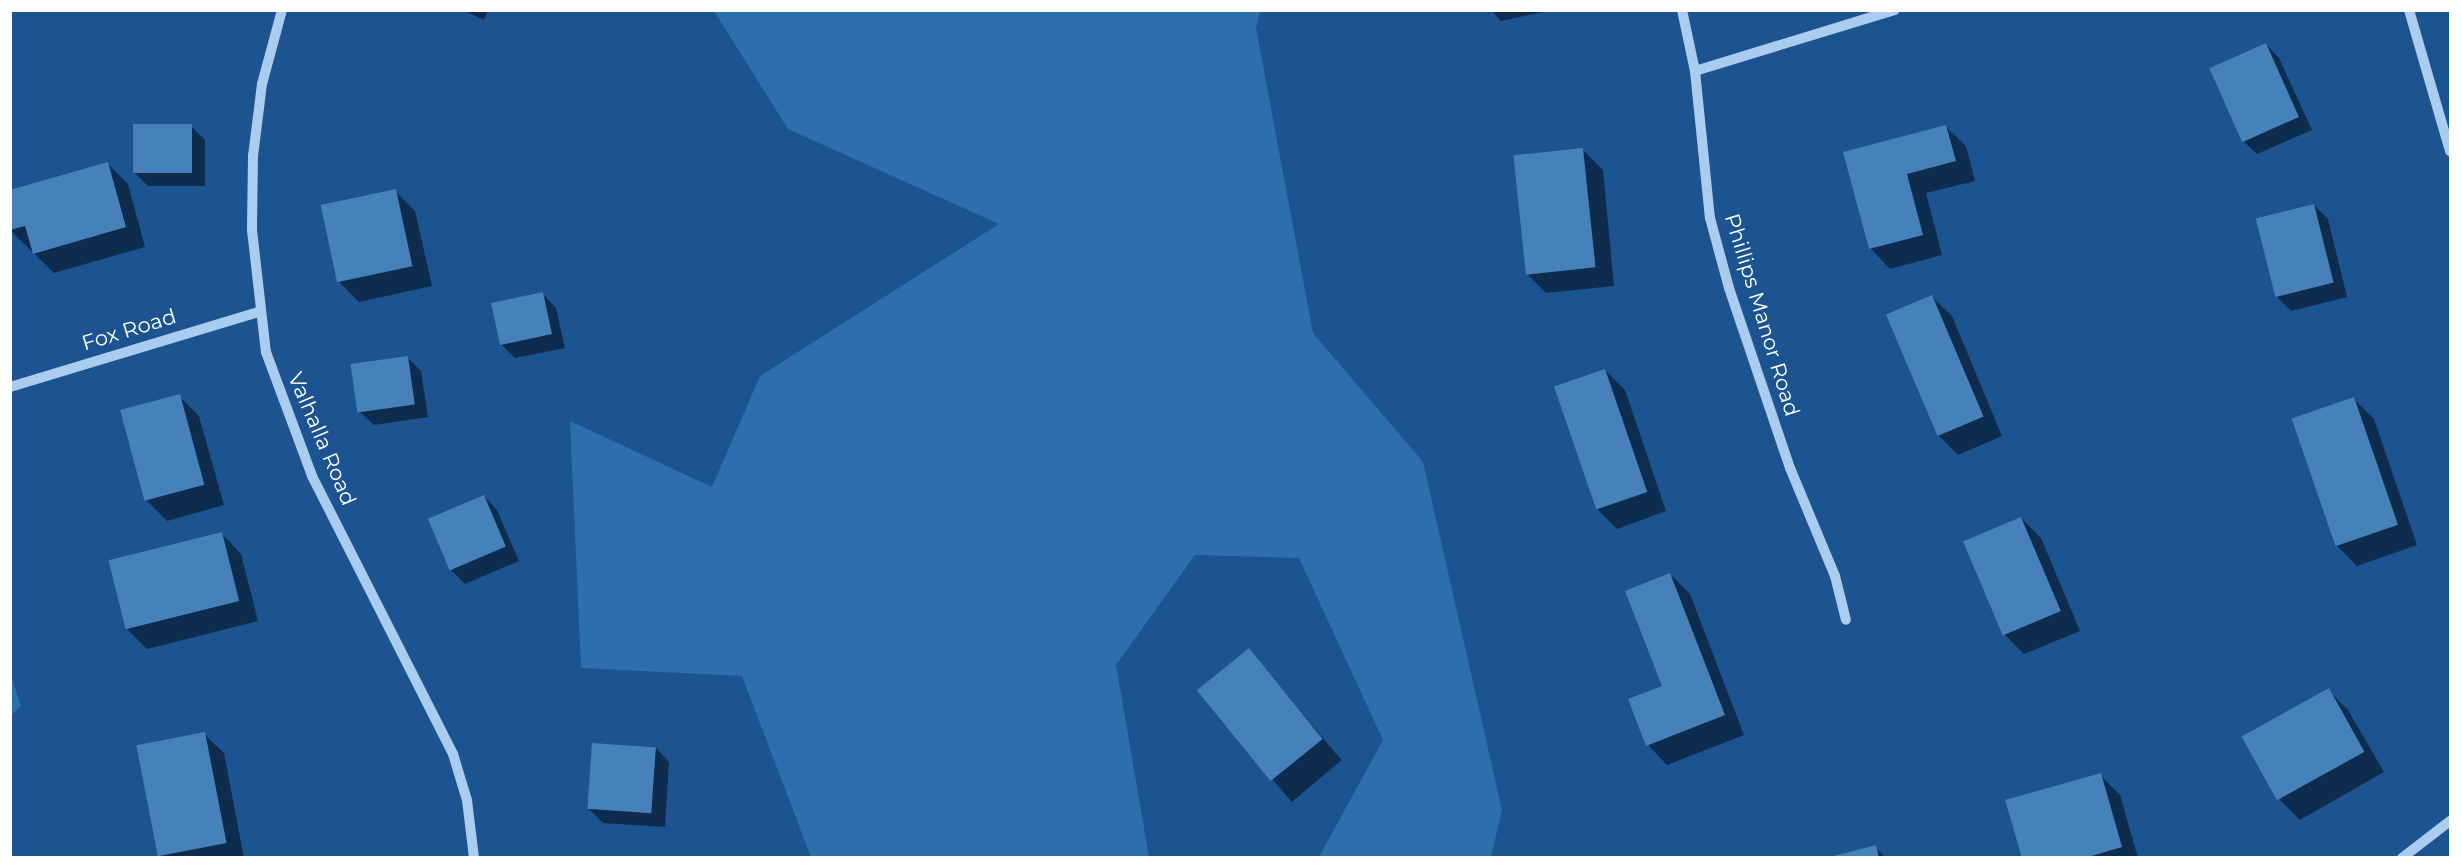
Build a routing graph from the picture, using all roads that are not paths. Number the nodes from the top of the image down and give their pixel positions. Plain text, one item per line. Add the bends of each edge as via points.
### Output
1 (282, 10) edge
2 (1682, 10) edge
3 (1895, 10) edge
4 (2409, 10) edge
5 (1695, 71) junction
6 (2451, 151) edge
7 (258, 312) junction
8 (10, 387) edge
9 (1846, 620) dead end
10 (2451, 820) edge
11 (474, 858) edge
12 (2402, 858) edge

1 - 7 street, Valhalla Road via 262,84 253,156
2 - 5 street, Phillips Manor Road
3 - 5 street
4 - 6 street
5 - 9 street, Phillips Manor Road via 1710,218 1729,288
7 - 8 street, Fox Road
7 - 11 street, Valhalla Road via 280,399 312,476 453,754 467,800
10 - 12 street

